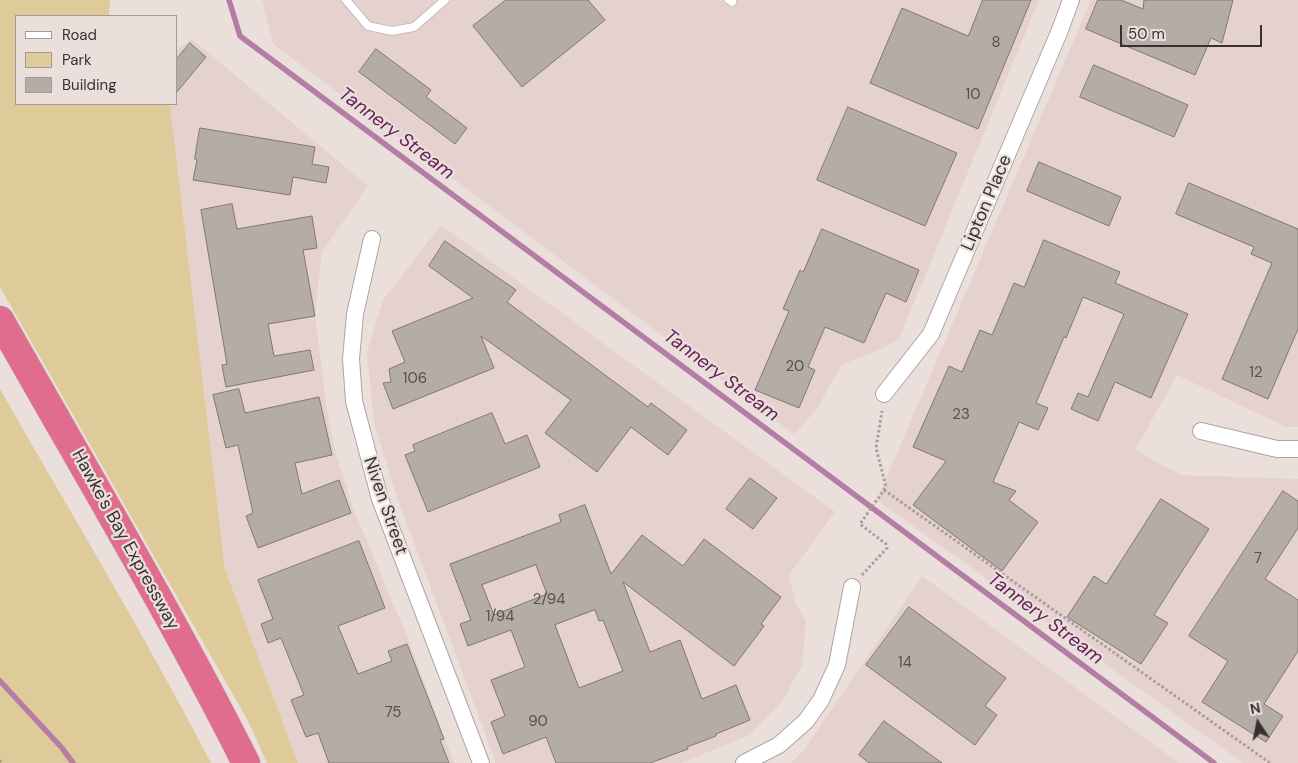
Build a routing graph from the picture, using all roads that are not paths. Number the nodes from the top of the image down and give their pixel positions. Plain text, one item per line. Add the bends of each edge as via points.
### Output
1 (346, 0) edge
2 (445, 0) edge
3 (1071, 0) edge
4 (372, 239) dead end
5 (0, 320) edge
6 (0, 346) edge
7 (884, 394) road end
8 (1201, 430) dead end
9 (1298, 449) edge
10 (852, 586) road end
11 (228, 763) edge
12 (246, 763) edge
13 (481, 763) edge
14 (744, 763) edge

1 - 2 lane via 368,26 392,30 414,27
3 - 7 street, Lipton Place via 931,334
4 - 13 street, Niven Street via 355,314 350,359 354,401 380,500
5 - 12 highway, Hawke's Bay Expressway
6 - 11 highway, Hawke's Bay Expressway via 166,644
8 - 9 street via 1277,449
10 - 14 street via 837,665 821,700 806,721 779,744

